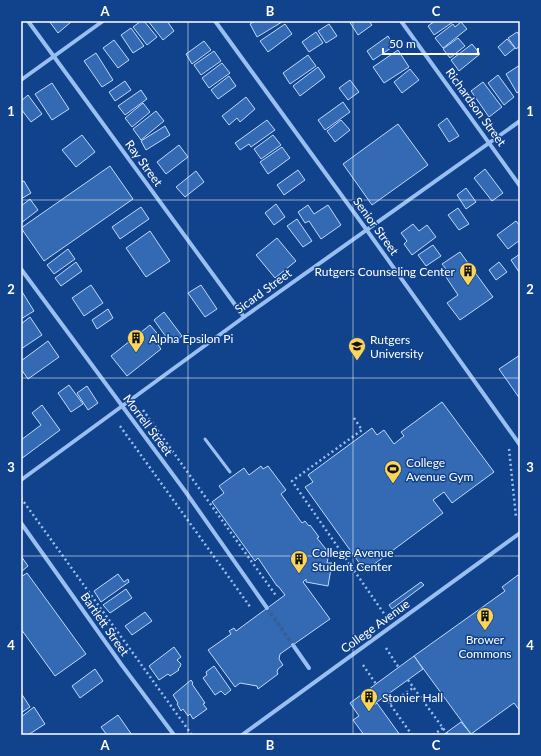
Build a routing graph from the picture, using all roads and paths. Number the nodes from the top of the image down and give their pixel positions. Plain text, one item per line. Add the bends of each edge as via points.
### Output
1 (28, 21) edge
2 (103, 21) edge
3 (214, 21) edge
4 (401, 21) edge
5 (54, 57) junction
6 (21, 80) edge
7 (520, 121) edge
8 (489, 143) junction
9 (520, 186) edge
10 (366, 230) junction
11 (21, 268) edge
12 (244, 317) junction
13 (122, 406) junction
14 (143, 410) dead end
15 (354, 418) dead end
16 (120, 426) dead end
17 (205, 439) dead end
18 (520, 445) edge
19 (509, 449) dead end
20 (230, 472) dead end
21 (21, 480) edge
22 (21, 498) edge
23 (516, 517) dead end
24 (21, 523) edge
25 (520, 533) edge
26 (277, 597) dead end
27 (252, 608) dead end
28 (267, 608) tunnel mouth
29 (385, 615) dead end
30 (293, 645) tunnel mouth
31 (386, 648) dead end
32 (363, 665) dead end
33 (309, 668) dead end
34 (399, 668) dead end
35 (408, 680) dead end
36 (376, 684) dead end
37 (413, 688) junction
38 (385, 697) dead end
39 (390, 704) junction
40 (443, 728) junction
41 (174, 735) edge
42 (192, 735) edge
43 (242, 735) edge
44 (412, 735) edge
45 (433, 735) edge
46 (448, 735) edge

1 - 5 street, Ray Street
2 - 5 street
3 - 10 street, Senior Street
4 - 8 street, Richardson Street
5 - 6 street
5 - 12 street, Ray Street
7 - 8 street, Sicard Street
8 - 9 street, Richardson Street
8 - 10 street, Sicard Street
10 - 12 street, Sicard Street
10 - 18 street, Senior Street
11 - 13 street, Morrell Street
12 - 13 street, Sicard Street
13 - 21 street, Sicard Street
13 - 28 street, Morrell Street
14 - 26 path
15 - 29 path via 362,430 292,481
16 - 27 path
17 - 20 lane
19 - 23 path
22 - 42 path
24 - 41 street, Bartlett Street
25 - 43 street, College Avenue
30 - 33 street
31 - 34 path
32 - 36 path
35 - 37 path
37 - 39 path
37 - 40 path
38 - 39 path
39 - 44 path
40 - 45 path
40 - 46 path

